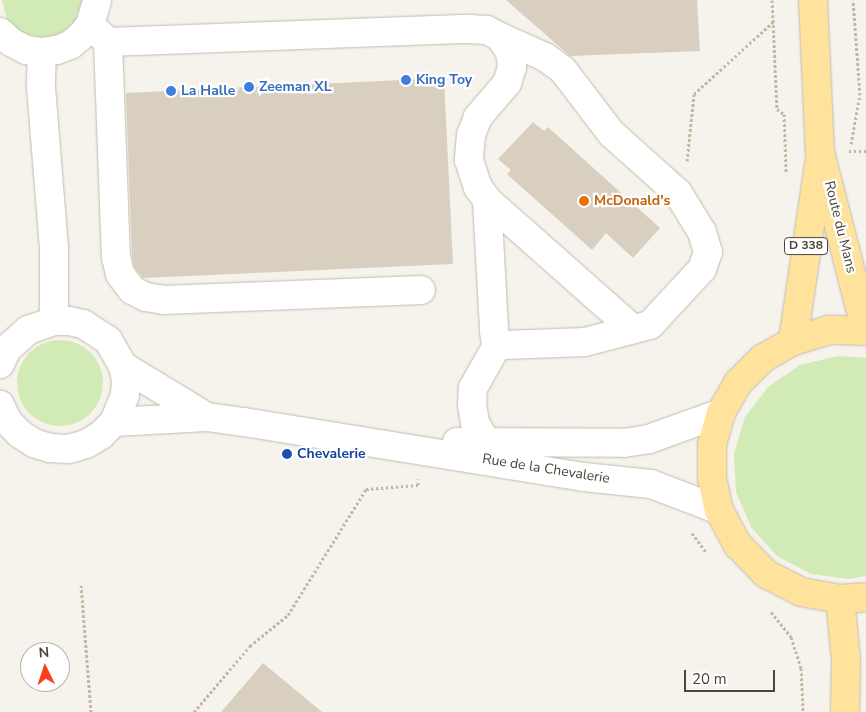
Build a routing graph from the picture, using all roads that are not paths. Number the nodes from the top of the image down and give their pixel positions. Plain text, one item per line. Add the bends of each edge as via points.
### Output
1 (813, 0) edge
2 (98, 22) edge
3 (0, 32) edge
4 (500, 37) junction
5 (42, 52) junction
6 (820, 145) junction
7 (487, 200) junction
8 (421, 290) dead end
9 (54, 321) junction
10 (633, 329) junction
11 (866, 331) edge
12 (793, 341) junction
13 (499, 342) junction
14 (0, 364) edge
15 (123, 366) junction
16 (0, 405) edge
17 (721, 413) junction
18 (207, 417) junction
19 (114, 422) junction
20 (370, 441) junction
21 (486, 442) junction
22 (719, 510) junction
23 (853, 598) edge
24 (845, 712) edge

1 - 6 main road, Route du Mans / D 338
2 - 4 street via 468,29 486,30
2 - 5 street via 70,45
2 - 8 street via 116,257 120,274 132,290 146,298 164,300
3 - 5 street via 26,50
4 - 7 street via 510,52 512,67 507,83 478,117 470,135 472,173
4 - 10 street via 545,57 563,70 611,133 678,193 702,232 708,252 702,269 650,325
5 - 9 street via 54,248
6 - 11 main road, Route du Mans / D 338
6 - 12 main road, Route du Mans / D 338
7 - 10 street
7 - 13 street via 494,331
9 - 14 street via 40,324 16,338
9 - 15 street via 69,321 97,331 108,340
10 - 13 street via 585,342 503,345
11 - 12 main road via 829,330
12 - 17 main road via 763,358 738,383
13 - 21 street via 473,388 475,423
15 - 18 street, Rue de la Chevalerie
15 - 19 street via 125,395
16 - 19 street via 8,422 20,434 34,444 50,448 68,449 86,444
17 - 21 street, Rue de la Chevalerie via 649,439 624,443
17 - 22 main road via 712,453 712,478
18 - 19 street, Rue de la Chevalerie
18 - 20 street, Rue de la Chevalerie
20 - 21 street, Rue de la Chevalerie
20 - 22 street, Rue de la Chevalerie via 584,477 652,484
22 - 23 main road via 738,545 766,574 801,592
23 - 24 main road via 846,659

